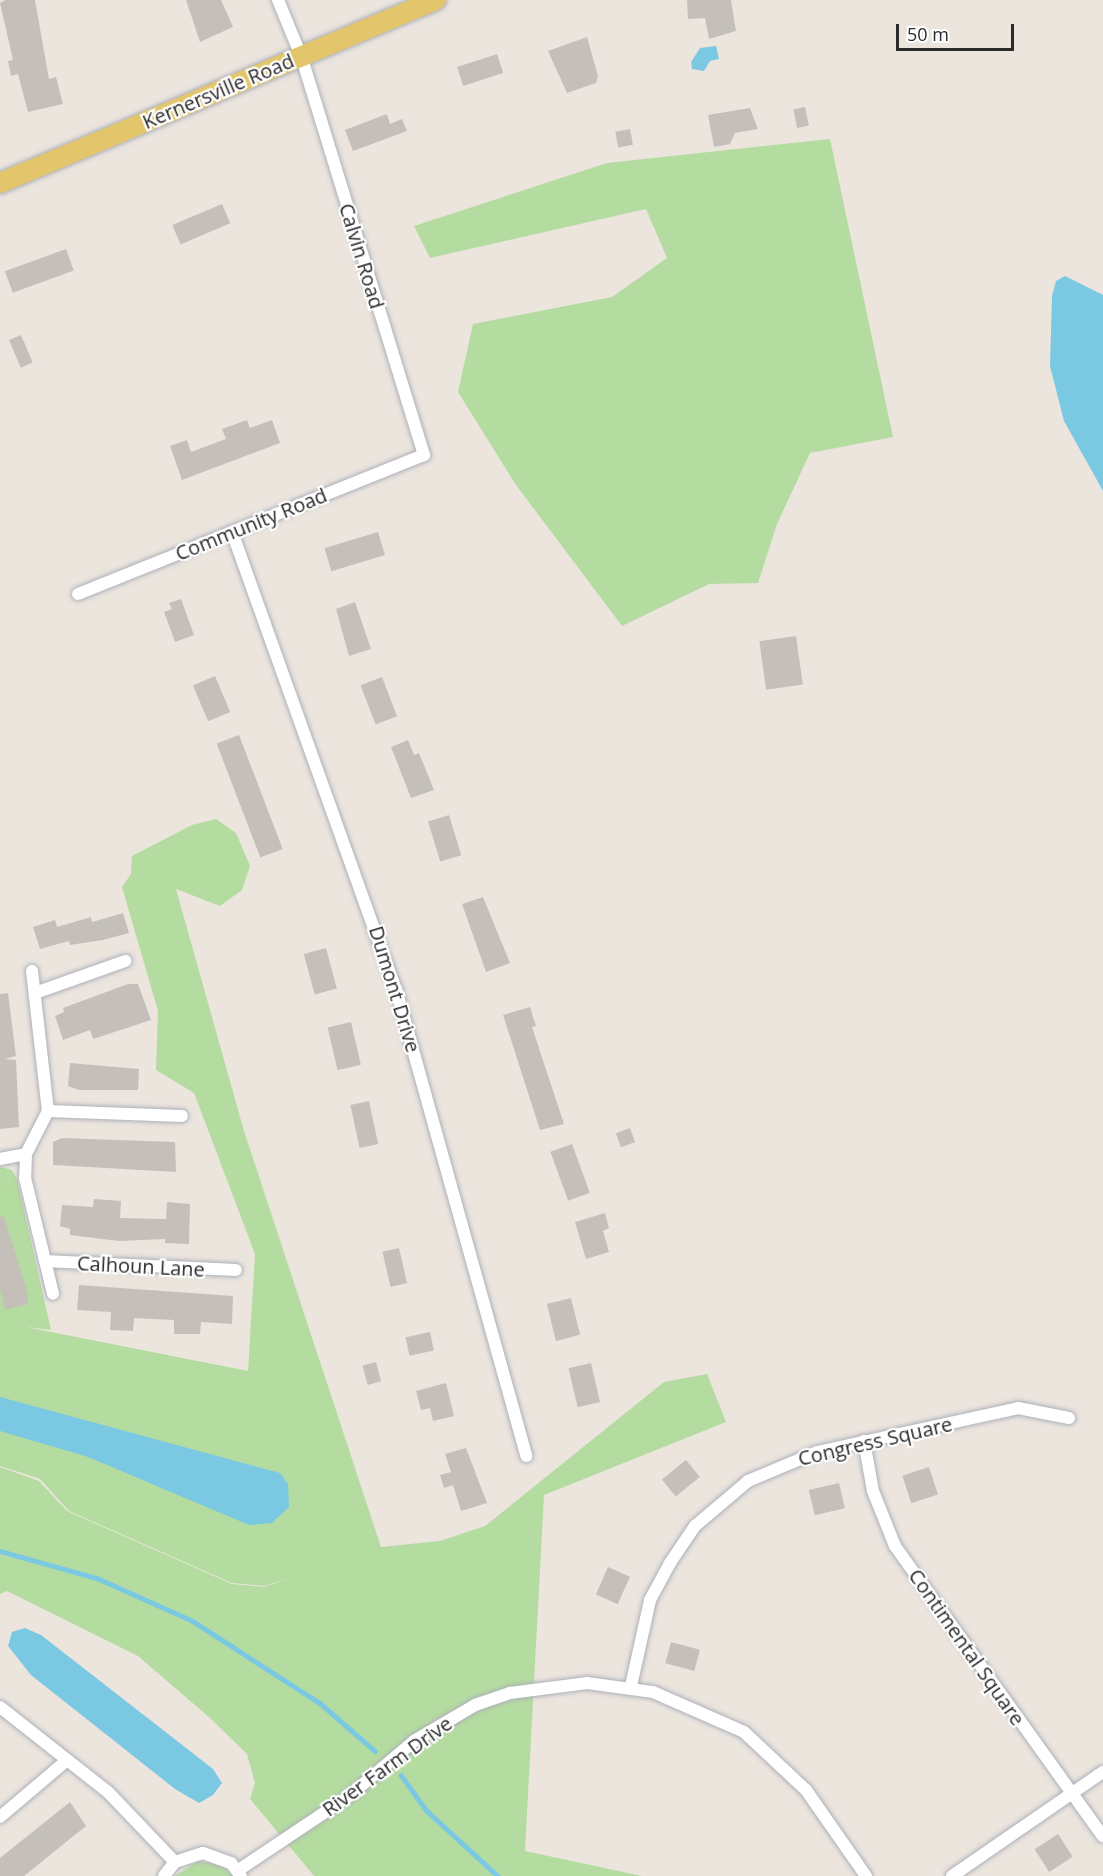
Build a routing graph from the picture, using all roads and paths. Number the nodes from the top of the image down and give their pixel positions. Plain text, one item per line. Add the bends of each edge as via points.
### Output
1 (278, 0) edge
2 (436, 0) edge
3 (301, 56) junction
4 (1, 178) edge
5 (424, 455) joint
6 (232, 532) junction
7 (78, 594) dead end
8 (125, 961) dead end
9 (32, 970) dead end
10 (35, 993) junction
11 (48, 1111) junction
12 (182, 1116) dead end
13 (26, 1154) junction
14 (0, 1159) edge
15 (45, 1261) junction
16 (236, 1270) dead end
17 (53, 1294) dead end
18 (1069, 1418) dead end
19 (864, 1442) junction
20 (526, 1456) dead end
21 (631, 1686) junction
22 (0, 1707) edge
23 (66, 1761) junction
24 (1103, 1772) edge
25 (1072, 1793) junction
26 (0, 1817) edge
27 (1103, 1836) edge
28 (175, 1862) junction
29 (239, 1874) edge
30 (164, 1876) edge
31 (866, 1876) edge
32 (952, 1876) edge

1 - 3 street, Calvin Road
2 - 3 main road, Kernersville Road
3 - 4 main road, Kernersville Road
3 - 5 street, Calvin Road
5 - 6 street, Community Road
6 - 7 street, Community Road
6 - 20 street, Dumont Drive via 396,989
8 - 10 street
9 - 10 street
10 - 11 street
11 - 12 street
11 - 13 street
13 - 14 street
13 - 15 street via 25,1178
15 - 16 street, Calhoun Lane
15 - 17 street
18 - 19 street, Congress Square via 1018,1407
19 - 21 street, Congress Square via 783,1463 748,1482 695,1526 650,1600
19 - 25 street, Contimental Square via 873,1491 895,1546
21 - 29 street, River Farm Drive via 552,1687 476,1705 414,1741 349,1796
21 - 31 street, River Farm Drive via 701,1710 744,1732 806,1790
22 - 23 street
23 - 26 street
23 - 28 street via 108,1792
24 - 25 street
25 - 27 street, Contimental Square
25 - 32 street
28 - 29 street via 203,1853 218,1856
28 - 30 street

